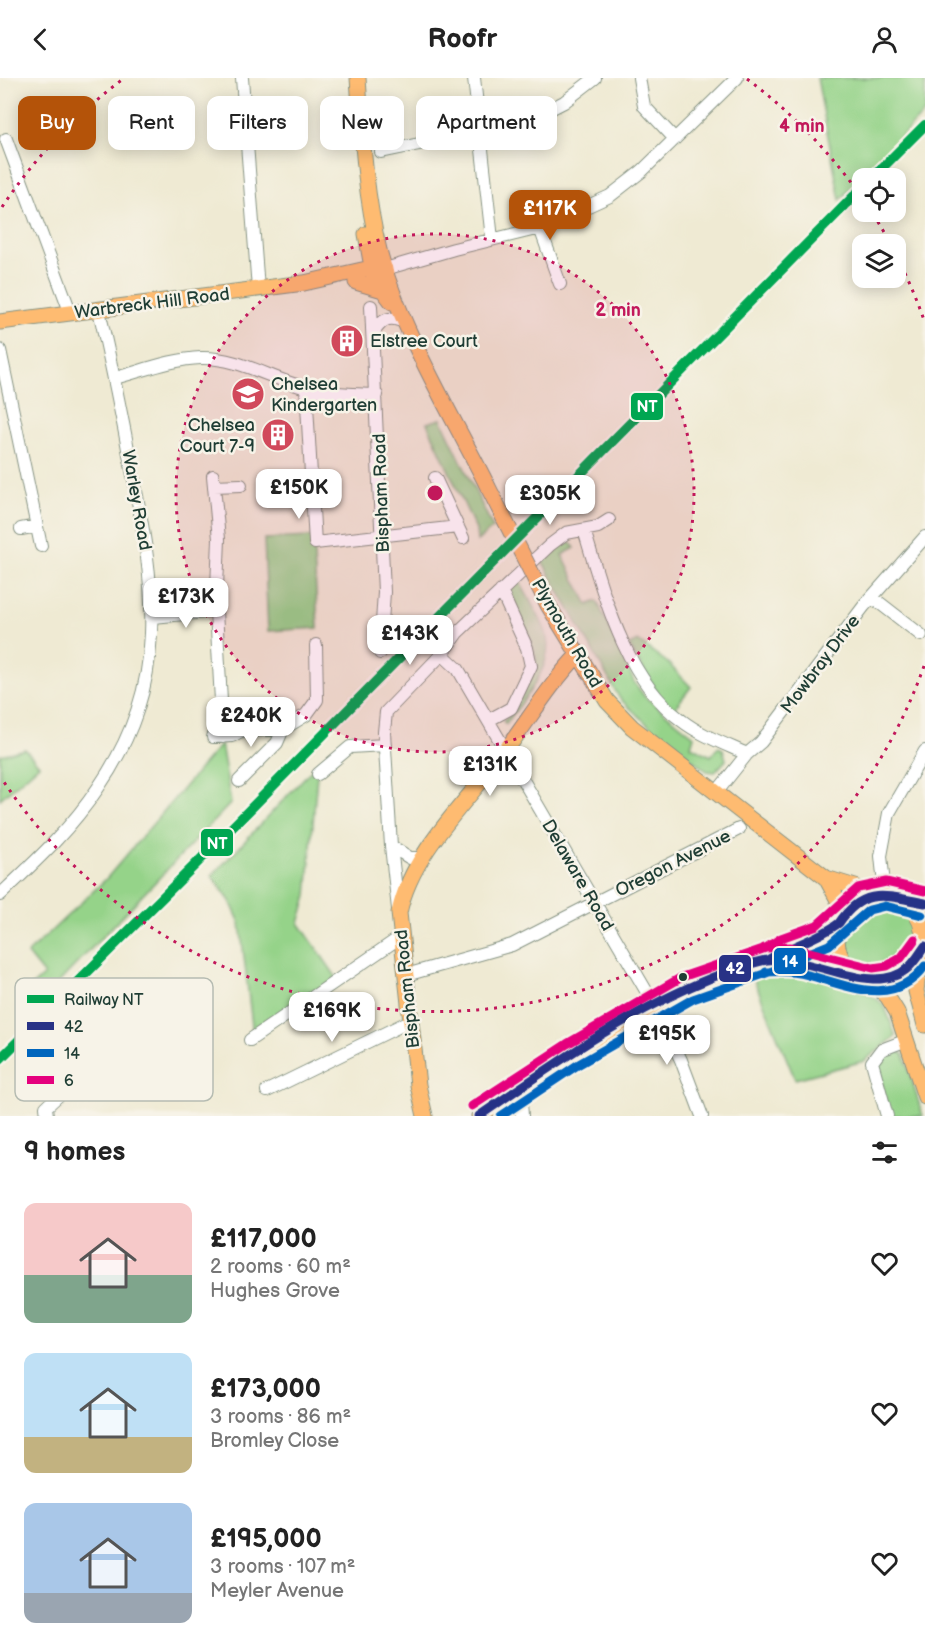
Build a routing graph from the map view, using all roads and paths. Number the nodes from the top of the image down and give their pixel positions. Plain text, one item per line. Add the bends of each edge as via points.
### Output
1 (242, 78) edge
2 (358, 78) edge
3 (474, 78) edge
4 (595, 78) edge
5 (639, 78) edge
6 (737, 78) edge
7 (475, 96) edge
8 (557, 106) edge
9 (6, 139) dead end
10 (675, 139) junction
11 (416, 145) edge
12 (480, 150) edge
13 (381, 152) dead end
14 (540, 228) junction
15 (492, 239) junction
16 (378, 277) junction
17 (304, 283) junction
18 (560, 284) dead end
19 (258, 289) junction
20 (371, 306) dead end
21 (99, 310) junction
22 (71, 314) junction
23 (403, 318) junction
24 (0, 322) edge
25 (373, 333) junction
26 (0, 350) edge
27 (115, 378) junction
28 (306, 388) junction
29 (377, 394) junction
30 (435, 478) dead end
31 (241, 485) dead end
32 (609, 520) dead end
33 (37, 526) junction
34 (21, 529) dead end
35 (584, 530) junction
36 (382, 535) junction
37 (925, 537) edge
38 (41, 546) dead end
39 (501, 591) junction
40 (872, 597) junction
41 (216, 610) junction
42 (153, 617) junction
43 (921, 635) dead end
44 (565, 636) junction
45 (316, 645) dead end
46 (380, 653) dead end
47 (442, 654) junction
48 (578, 656) junction
49 (561, 672) junction
50 (319, 686) junction
51 (304, 687) dead end
52 (489, 720) junction
53 (283, 729) junction
54 (385, 745) junction
55 (506, 751) junction
56 (925, 751) edge
57 (747, 754) junction
58 (318, 774) dead end
59 (239, 781) dead end
60 (716, 793) junction
61 (739, 829) dead end
62 (391, 846) junction
63 (421, 858) junction
64 (826, 878) junction
65 (0, 895) edge
66 (886, 895) junction
67 (594, 903) junction
68 (925, 903) edge
69 (399, 913) junction
70 (839, 923) junction
71 (402, 936) junction
72 (922, 952) edge
73 (771, 959) junction
74 (406, 975) junction
75 (867, 979) junction
76 (655, 1006) junction
77 (410, 1021) junction
78 (925, 1025) edge
79 (250, 1040) dead end
80 (907, 1040) junction
81 (520, 1088) junction
82 (267, 1092) dead end
83 (420, 1096) junction
84 (925, 1097) edge
85 (52, 1101) edge
86 (48, 1116) edge
87 (425, 1116) edge
88 (437, 1116) edge
89 (479, 1116) edge
90 (522, 1116) edge
91 (702, 1116) edge
92 (887, 1116) edge

1 - 19 street
2 - 16 main road
3 - 7 street
4 - 8 street
5 - 10 street via 644,106
6 - 10 street
9 - 22 street
10 - 14 street via 610,196
11 - 13 street
12 - 15 street
14 - 15 street
14 - 18 street
15 - 16 street
16 - 17 main road, Warbreck Hill Road
16 - 17 main road, Warbreck Hill Road via 356,282
16 - 23 main road, Plymouth Road
17 - 19 main road, Warbreck Hill Road
19 - 21 main road, Warbreck Hill Road
20 - 25 street, Bispham Road
21 - 22 main road, Warbreck Hill Road
21 - 27 street, Warley Road
22 - 24 main road, Warbreck Hill Road
23 - 25 street via 387,318
23 - 44 main road, Plymouth Road, bridge
25 - 29 street, Bispham Road
26 - 33 street
27 - 28 street via 188,359 211,359 237,363
27 - 42 street, Warley Road via 147,553
28 - 29 street
28 - 36 street via 315,543
29 - 36 street, Bispham Road
30 - 36 street via 461,533
31 - 41 street via 214,481 219,560
32 - 35 street
33 - 34 street
33 - 38 street
35 - 39 street via 566,533
35 - 57 street via 626,651 645,684 660,703 690,727
36 - 46 street, Bispham Road
37 - 40 street, Mowbray Drive
39 - 47 street via 457,633
39 - 52 street via 531,666 511,708
40 - 43 street
40 - 57 street, Mowbray Drive via 761,742
41 - 42 street
41 - 53 street via 218,737 241,731
42 - 65 street, Warley Road via 151,650 136,715 113,765 70,825
44 - 48 main road, Plymouth Road
44 - 49 main road
45 - 50 street
47 - 52 street, Delaware Road via 458,669
47 - 54 street, Bispham Road via 385,715
48 - 49 main road
48 - 60 main road, Plymouth Road via 621,717
49 - 55 main road
50 - 51 street
50 - 53 street via 313,708
52 - 55 street, Delaware Road
53 - 59 street via 277,743
54 - 58 street via 350,747
54 - 62 street, Bispham Road
55 - 63 main road
55 - 67 street, Delaware Road
56 - 66 street via 889,813 881,856
57 - 60 street, Mowbray Drive
60 - 64 main road, Plymouth Road
61 - 67 street, Oregon Avenue
62 - 63 street via 410,858
62 - 69 street, Bispham Road
63 - 69 main road via 403,890
64 - 66 main road, Plymouth Road
64 - 70 main road, Plymouth Road via 838,900
66 - 68 main road, Plymouth Road
66 - 70 main road via 854,904
66 - 72 main road via 912,910 920,923
67 - 74 street, Oregon Avenue via 512,945
67 - 76 street, Delaware Road
69 - 71 main road, Bispham Road
70 - 73 main road via 823,935
70 - 75 main road via 840,952 847,964
71 - 74 main road, Bispham Road
71 - 79 street
72 - 75 main road via 901,976
72 - 78 main road via 916,991
73 - 75 main road via 807,961
73 - 76 main road via 739,968
74 - 77 main road, Bispham Road
75 - 80 main road via 892,1004
76 - 81 main road
76 - 91 street, Delaware Road
77 - 82 street
77 - 83 main road, Bispham Road
80 - 84 main road
80 - 92 street via 881,1050 872,1062
81 - 89 main road
81 - 90 street
83 - 87 main road, Bispham Road
83 - 88 main road
85 - 86 street via 46,1107

